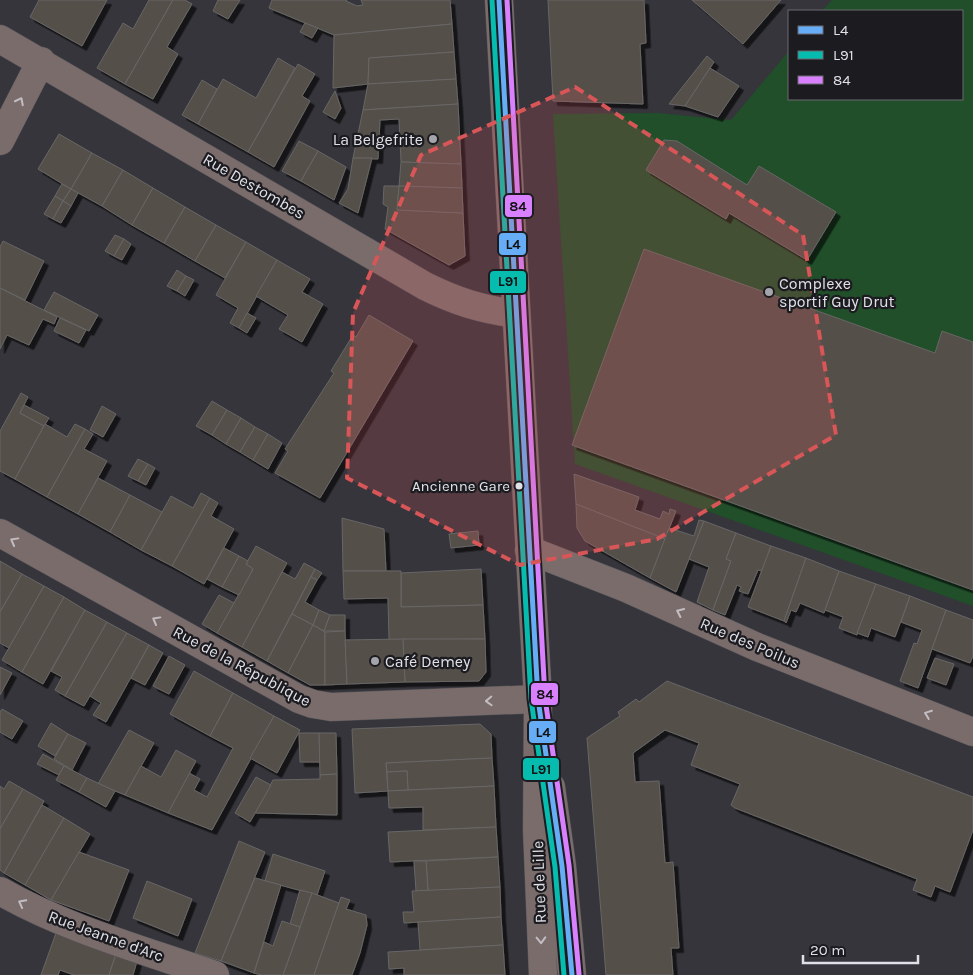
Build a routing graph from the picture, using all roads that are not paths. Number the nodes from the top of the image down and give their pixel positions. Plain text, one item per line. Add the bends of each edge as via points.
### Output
1 (499, 0) edge
2 (0, 39) edge
3 (40, 61) junction
4 (0, 141) edge
5 (516, 314) junction
6 (0, 533) edge
7 (529, 550) junction
8 (538, 699) junction
9 (973, 732) edge
10 (0, 891) edge
11 (215, 975) edge
12 (543, 975) edge
13 (572, 975) edge

1 - 5 main road, Rue de Lille
2 - 3 street, Rue Destombes
4 -> 3 street
3 - 5 street, Rue Destombes via 424,286 486,310
5 - 7 main road, Rue de Lille
8 -> 6 street, Rue de la République via 331,707 313,704
7 - 8 main road, Rue de Lille
9 -> 7 street, Rue des Poilus via 757,647 626,588
8 -> 12 main road, Rue de Lille via 537,830
8 - 13 main road, Rue de Lille via 562,866
11 -> 10 street, Rue Jeanne d'Arc via 57,919

